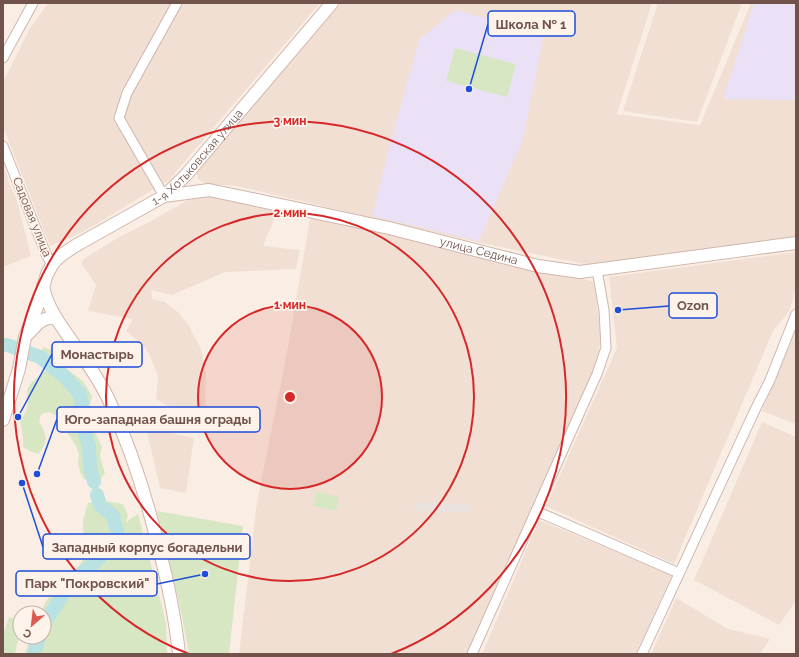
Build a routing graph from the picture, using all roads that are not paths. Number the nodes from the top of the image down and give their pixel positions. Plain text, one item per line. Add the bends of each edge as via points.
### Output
1 (34, 3) edge
2 (177, 3) edge
3 (332, 3) edge
4 (3, 58) edge
5 (3, 146) edge
6 (164, 196) junction
7 (796, 242) edge
8 (52, 265) junction
9 (598, 270) junction
10 (43, 286) junction
11 (796, 314) edge
12 (57, 319) junction
13 (25, 337) junction
14 (3, 420) edge
15 (536, 511) junction
16 (678, 573) junction
17 (179, 654) edge
18 (472, 654) edge
19 (642, 654) edge

1 - 4 street
2 - 6 street via 127,93 119,118
3 - 6 main road, 1-я Хотьковская улица via 186,176
5 - 8 street, Садовая улица
6 - 8 main road, 1-я Хотьковская улица via 75,246
6 - 9 main road, улица Седина via 210,190 389,228 538,266 580,272
7 - 9 main road, улица Седина
8 - 10 main road, 1-я Хотьковская улица
9 - 15 street via 606,348
10 - 12 main road
10 - 13 main road, 1-я Хотьковская улица
11 - 16 street via 770,380
12 - 13 main road via 44,319
12 - 17 main road via 107,397 139,476 165,573 177,630
13 - 14 main road, 1-я Хотьковская улица via 19,369
15 - 16 street
15 - 18 street
16 - 19 street

